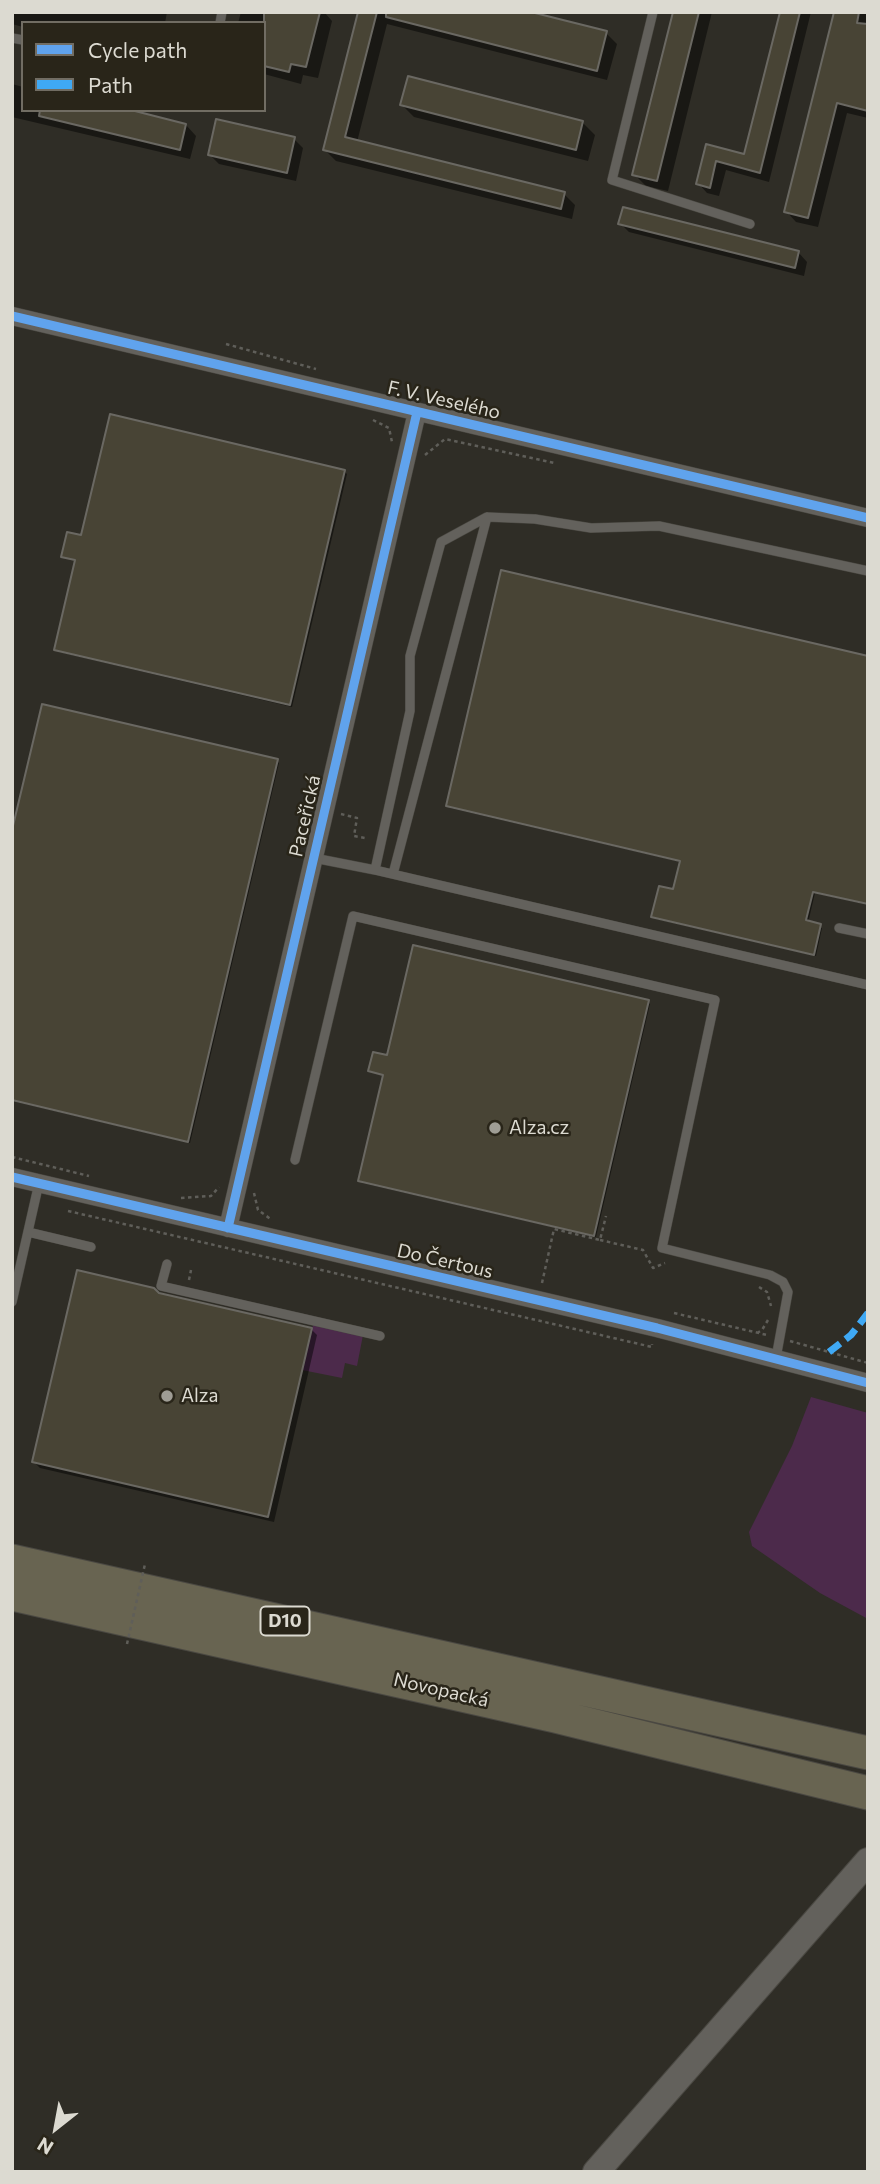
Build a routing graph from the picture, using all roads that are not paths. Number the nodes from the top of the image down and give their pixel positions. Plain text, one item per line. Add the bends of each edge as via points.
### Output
1 (653, 12) edge
2 (750, 224) dead end
3 (12, 316) edge
4 (417, 412) junction
5 (487, 517) junction
6 (868, 518) edge
7 (868, 571) edge
8 (314, 858) junction
9 (375, 870) junction
10 (393, 874) junction
11 (839, 928) dead end
12 (868, 934) edge
13 (868, 985) edge
14 (295, 1160) dead end
15 (12, 1177) edge
16 (39, 1183) junction
17 (228, 1228) junction
18 (28, 1232) junction
19 (91, 1247) dead end
20 (167, 1264) dead end
21 (12, 1302) edge
22 (380, 1336) dead end
23 (776, 1358) junction
24 (868, 1383) edge
25 (12, 1561) edge
26 (12, 1594) edge
27 (868, 1753) edge
28 (868, 1793) edge
29 (868, 1861) edge
30 (602, 2170) edge

1 - 2 lane via 612,180
3 - 4 street, F. V. Veselého
4 - 6 street, F. V. Veselého
4 - 8 street, Paceřická
5 - 7 lane via 591,528 659,526
5 - 9 lane via 442,542 410,656 410,711
5 - 10 lane
8 - 9 lane
8 - 17 street, Paceřická
9 - 10 lane
10 - 13 lane
11 - 12 lane
14 - 23 lane via 353,916 715,1000 662,1248 783,1282 789,1292
15 - 16 street, Do Čertous
16 - 17 street, Do Čertous
16 - 18 lane
17 - 23 street, Do Čertous
18 - 19 lane
18 - 21 lane
20 - 22 lane via 161,1286
23 - 24 street, Do Čertous
25 - 27 highway, Novopacká / D10
26 - 28 highway, Novopacká / D10 via 555,1716
29 - 30 street

